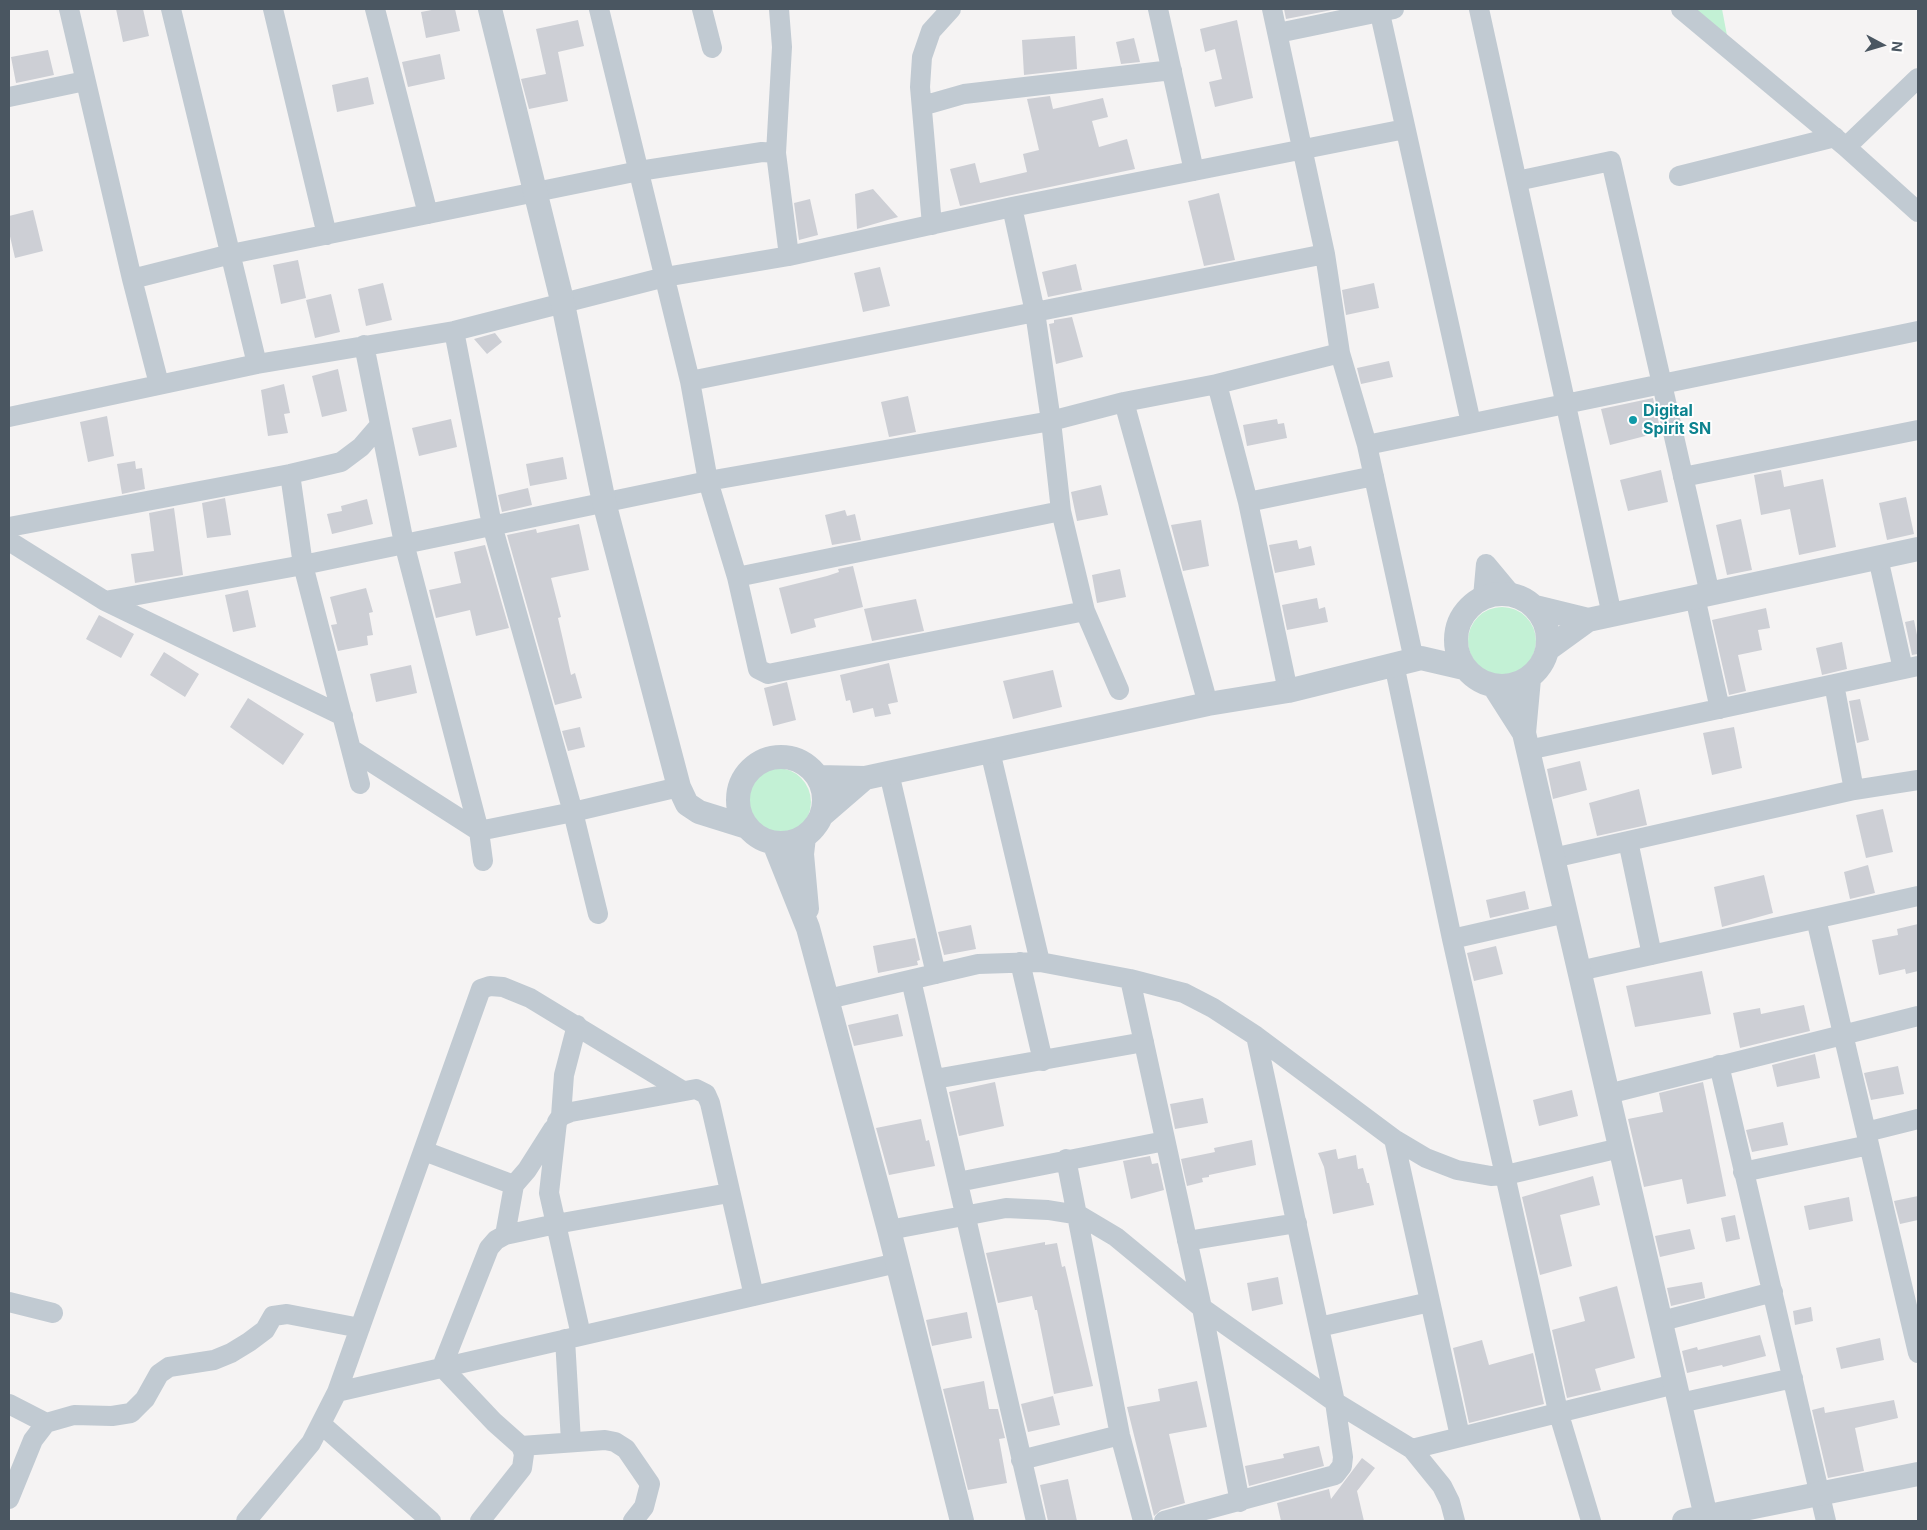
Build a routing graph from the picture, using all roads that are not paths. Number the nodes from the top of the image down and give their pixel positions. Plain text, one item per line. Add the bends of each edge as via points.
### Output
1 (68, 9) edge
2 (171, 9) edge
3 (273, 9) edge
4 (375, 9) edge
5 (490, 9) edge
6 (600, 9) edge
7 (702, 9) edge
8 (779, 9) edge
9 (951, 9) edge
10 (1158, 9) edge
11 (1272, 9) edge
12 (1479, 9) edge
13 (1681, 9) edge
14 (1384, 10) edge
15 (1278, 33) junction
16 (712, 48) dead end
17 (1172, 70) junction
18 (1918, 78) edge
19 (85, 81) junction
20 (9, 97) edge
21 (922, 106) junction
22 (1405, 129) junction
23 (1841, 142) junction
24 (1303, 149) junction
25 (776, 153) junction
26 (639, 171) junction
27 (1194, 171) junction
28 (1679, 176) dead end
29 (1517, 181) junction
30 (536, 192) junction
31 (1012, 208) junction
32 (1918, 212) edge
33 (428, 214) junction
34 (932, 225) junction
35 (327, 235) junction
36 (231, 254) junction
37 (1326, 254) junction
38 (789, 256) junction
39 (665, 277) junction
40 (132, 279) junction
41 (563, 304) junction
42 (1035, 312) junction
43 (454, 331) junction
44 (1918, 331) edge
45 (364, 345) junction
46 (1340, 353) junction
47 (257, 364) junction
48 (690, 381) junction
49 (1662, 383) junction
50 (159, 384) junction
51 (1217, 384) junction
52 (1124, 402) junction
53 (1566, 403) junction
54 (9, 417) edge
55 (1051, 421) junction
56 (1471, 423) junction
57 (380, 425) junction
58 (1918, 430) edge
59 (1367, 445) junction
60 (290, 474) junction
61 (1374, 476) junction
62 (1683, 477) junction
63 (708, 481) junction
64 (604, 502) junction
65 (1248, 502) junction
66 (1061, 511) junction
67 (492, 525) junction
68 (9, 527) edge
69 (9, 541) edge
70 (404, 543) junction
71 (1918, 549) edge
72 (1878, 558) junction
73 (303, 565) junction
74 (737, 577) junction
75 (1511, 594) junction
76 (1703, 596) junction
77 (1483, 597) junction
78 (104, 601) junction
79 (1535, 607) junction
80 (1085, 611) junction
81 (1612, 615) junction
82 (1588, 620) junction
83 (1456, 633) junction
84 (1548, 649) junction
85 (1410, 661) junction
86 (1911, 667) edge
87 (1464, 668) junction
88 (1529, 679) junction
89 (1834, 684) junction
90 (1494, 686) junction
91 (1119, 690) dead end
92 (1288, 691) junction
93 (1208, 704) junction
94 (1720, 709) junction
95 (343, 716) junction
96 (1526, 742) junction
97 (351, 749) junction
98 (990, 751) junction
99 (889, 773) junction
100 (818, 777) junction
101 (865, 778) junction
102 (1918, 780) edge
103 (360, 784) dead end
104 (679, 787) junction
105 (1854, 790) junction
106 (738, 793) junction
107 (573, 812) junction
108 (699, 812) junction
109 (821, 816) junction
110 (746, 827) junction
111 (479, 830) junction
112 (804, 837) junction
113 (1628, 841) junction
114 (774, 843) junction
115 (1553, 858) junction
116 (483, 862) dead end
117 (1918, 896) edge
118 (1566, 913) junction
119 (598, 914) dead end
120 (1816, 919) junction
121 (808, 928) junction
122 (1452, 939) junction
123 (1652, 955) junction
124 (1020, 962) junction
125 (1040, 962) junction
126 (1580, 971) junction
127 (936, 974) junction
128 (910, 980) junction
129 (1130, 980) junction
130 (828, 999) junction
131 (1918, 1016) edge
132 (577, 1025) junction
133 (1844, 1035) junction
134 (1256, 1036) junction
135 (1144, 1042) junction
136 (1043, 1061) junction
137 (1719, 1065) junction
138 (935, 1079) junction
139 (683, 1091) junction
140 (1608, 1094) junction
141 (559, 1119) junction
142 (1918, 1119) edge
143 (1394, 1139) junction
144 (1867, 1139) junction
145 (1165, 1141) junction
146 (1620, 1148) junction
147 (424, 1151) junction
148 (1066, 1159) junction
149 (1743, 1172) junction
150 (1506, 1175) junction
151 (958, 1182) junction
152 (514, 1185) junction
153 (729, 1193) junction
154 (963, 1215) junction
155 (1079, 1215) junction
156 (1296, 1223) junction
157 (556, 1224) junction
158 (889, 1230) junction
159 (505, 1235) junction
160 (1187, 1241) junction
161 (897, 1263) junction
162 (1773, 1292) junction
163 (754, 1296) junction
164 (9, 1302) edge
165 (1430, 1302) junction
166 (1202, 1308) junction
167 (53, 1313) dead end
168 (1662, 1321) junction
169 (1319, 1327) junction
170 (360, 1328) junction
171 (573, 1337) junction
172 (1918, 1353) edge
173 (442, 1367) junction
174 (1793, 1378) junction
175 (337, 1392) junction
176 (1677, 1393) junction
177 (1335, 1402) junction
178 (9, 1404) edge
179 (1558, 1411) junction
180 (46, 1422) junction
181 (321, 1424) junction
182 (1120, 1435) junction
183 (1460, 1436) junction
184 (571, 1442) junction
185 (521, 1446) junction
186 (1412, 1449) junction
187 (1021, 1460) junction
188 (1918, 1474) edge
189 (1821, 1494) junction
190 (9, 1499) edge
191 (1232, 1510) edge
192 (1699, 1520) edge
193 (247, 1521) edge
194 (431, 1521) edge
195 (480, 1521) edge
196 (633, 1521) edge
197 (962, 1521) edge
198 (1036, 1521) edge
199 (1143, 1521) edge
200 (1164, 1521) edge
201 (1455, 1521) edge
202 (1591, 1521) edge
203 (1826, 1521) edge

1 - 19 street
2 - 36 street
3 - 35 street
4 - 33 street
5 - 30 street
6 - 26 street
7 - 16 street
8 - 25 street via 782,47
9 - 21 street via 931,31 922,57
10 - 17 street
11 - 15 street
12 - 29 street
13 - 23 street
14 - 15 street
14 - 22 street
15 - 24 street
17 - 21 street via 964,94
17 - 27 street
18 - 23 street
19 - 20 street
19 - 40 street
21 - 34 street
22 - 24 street
22 - 56 street
23 - 28 street
23 - 32 street
24 - 27 street
24 - 37 street
25 - 26 street via 762,152
25 - 38 street
26 - 30 street
26 - 39 street
27 - 31 street
29 - 49 street via 1611,161
29 - 53 street
30 - 33 street
30 - 41 street
31 - 34 street
31 - 42 street
33 - 35 street
34 - 38 street
35 - 36 street
36 - 40 street
36 - 47 street
37 - 42 street
37 - 46 street
38 - 39 street
39 - 41 street
39 - 48 street
40 - 50 street
41 - 43 street
41 - 64 street
42 - 48 street
42 - 55 street
43 - 45 street
43 - 67 street
44 - 49 street
45 - 47 street
45 - 57 street
46 - 51 street
46 - 59 street
47 - 50 street
48 - 63 street
49 - 53 street
49 - 62 street
50 - 54 street
51 - 52 street
51 - 65 street
52 - 55 street
52 - 93 street
53 - 56 street
53 - 81 street
55 - 63 street
55 - 66 street
56 - 59 street
57 - 60 street via 361,447 341,462
57 - 70 street
58 - 62 street
59 - 61 street
60 - 68 street
60 - 73 street
61 - 65 street
61 - 85 street
62 - 76 street
63 - 64 street
63 - 74 street
64 - 67 street
64 - 104 street
65 - 92 street
66 - 74 street
66 - 80 street
67 - 70 street
67 - 107 street
69 - 78 street
70 - 73 street
70 - 111 street
71 - 72 street
72 - 76 street
72 - 86 street
73 - 78 street
73 - 95 street
74 - 80 street via 758,669 768,674
75 - 77 street
75 - 77 street via 1486,564
75 - 79 street
76 - 81 street
76 - 94 street
77 - 83 street via 1470,606
78 - 95 street
79 - 82 street
79 - 84 street via 1544,619
80 - 91 street
81 - 82 street
82 - 84 street
83 - 85 street
83 - 87 street via 1457,652
84 - 88 street via 1541,666
85 - 87 street
85 - 92 street
85 - 122 street
86 - 89 street
87 - 90 street via 1477,680
88 - 90 street via 1512,686
88 - 96 street
89 - 94 street
89 - 105 street
90 - 96 street
92 - 93 street
93 - 98 street
94 - 96 street
95 - 97 street
96 - 115 street
97 - 103 street
97 - 111 street
98 - 99 street
98 - 125 street
99 - 101 street
99 - 127 street
100 - 101 street
100 - 106 street via 800,761 790,757 771,758 749,771
100 - 109 street via 823,789
101 - 109 street
102 - 105 street
104 - 107 street
104 - 108 street via 687,804
105 - 113 street
106 - 108 street
106 - 110 street
107 - 111 street
107 - 119 street
108 - 110 street
109 - 112 street
110 - 114 street via 759,838
111 - 116 street
112 - 114 street via 790,843
112 - 121 street via 802,854
113 - 115 street
113 - 123 street
114 - 121 street
115 - 118 street
117 - 120 street
118 - 122 street
118 - 126 street
120 - 123 street
120 - 133 street
121 - 130 street
122 - 150 street
123 - 126 street
124 - 125 street
124 - 127 street via 978,964
124 - 136 street
125 - 129 street
126 - 140 street
127 - 128 street
128 - 130 street
128 - 138 street
129 - 134 street via 1184,993
129 - 135 street
130 - 158 street
131 - 133 street
132 - 139 street
132 - 141 street via 564,1075
132 - 147 street via 530,998 503,987 481,989
133 - 137 street
133 - 144 street
134 - 143 street
134 - 156 street
135 - 136 street
135 - 145 street
136 - 138 street
137 - 140 street
137 - 149 street
138 - 151 street
139 - 141 street via 571,1112
139 - 153 street via 696,1089 706,1094
140 - 146 street
141 - 152 street
141 - 157 street via 549,1193
142 - 144 street
143 - 150 street via 1426,1158 1457,1170 1491,1176
143 - 165 street
144 - 149 street
144 - 172 street
145 - 148 street
145 - 160 street
146 - 150 street
146 - 168 street
147 - 152 street
147 - 170 street
148 - 151 street
148 - 155 street
149 - 162 street
150 - 179 street
151 - 154 street
152 - 159 street
153 - 157 street
153 - 163 street
154 - 155 street via 1027,1207
154 - 158 street
154 - 187 street
155 - 166 street via 1116,1237
155 - 182 street
156 - 160 street
156 - 169 street
157 - 159 street
157 - 171 street
158 - 161 street
159 - 173 street via 489,1248
160 - 166 street
161 - 163 street
161 - 197 street
162 - 168 street
162 - 174 street
163 - 171 street
164 - 167 street
165 - 169 street
165 - 183 street
166 - 177 street
166 - 191 street
168 - 176 street
169 - 177 street
170 - 175 street
170 - 180 street via 287,1314 273,1316 265,1330 231,1353 214,1360 169,1366 159,1374 145,1399 131,1413 74,1415
171 - 173 street
171 - 184 street
173 - 175 street
173 - 185 street
174 - 176 street
174 - 189 street
175 - 181 street
176 - 179 street
176 - 192 street
177 - 186 street
177 - 191 street via 1343,1457 1342,1466 1335,1475
178 - 180 street
179 - 183 street
179 - 202 street
180 - 190 street via 33,1440
181 - 193 street via 311,1443
181 - 194 street
182 - 187 street
182 - 199 street
183 - 186 street
184 - 185 street
184 - 196 street via 605,1440 626,1449 650,1484 644,1507
185 - 195 street via 524,1454 522,1468
186 - 201 street via 1442,1486
187 - 198 street
188 - 189 street
189 - 192 street
189 - 203 street
191 - 200 street

